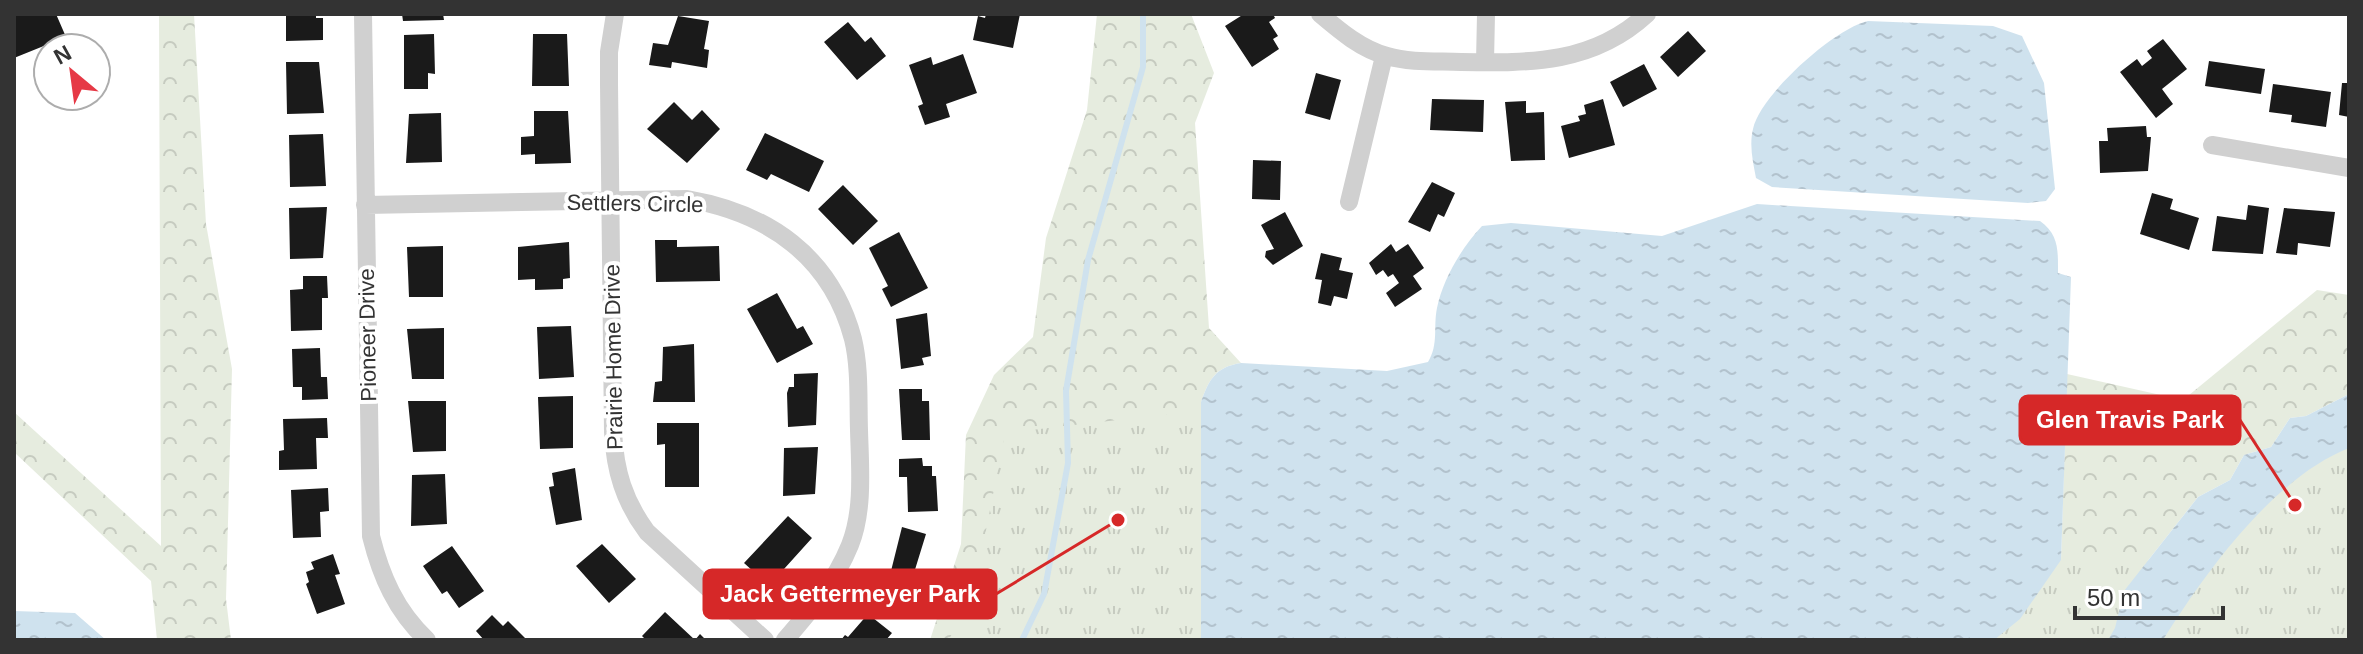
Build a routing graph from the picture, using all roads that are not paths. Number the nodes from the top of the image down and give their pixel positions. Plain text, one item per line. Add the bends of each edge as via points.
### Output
1 (363, 14) edge
2 (615, 14) edge
3 (1320, 14) edge
4 (1486, 14) edge
5 (1647, 14) edge
6 (1384, 56) junction
7 (1485, 62) junction
8 (2212, 145) dead end
9 (2349, 168) edge
10 (611, 202) junction
11 (1349, 202) dead end
12 (365, 205) junction
13 (427, 640) edge
14 (765, 640) edge
15 (785, 640) edge

1 - 12 street, Pioneer Drive
2 - 10 street, Prairie Home Drive via 609,52
3 - 6 street
4 - 7 street
5 - 7 street via 1613,40 1586,52 1544,62
6 - 7 street
6 - 11 street
8 - 9 street
10 - 12 street, Settlers Circle
10 - 14 street, Prairie Home Drive via 613,432 620,483 647,532
10 - 15 street, Settlers Circle via 687,199 756,218 809,259 842,307 858,377 858,513 836,578
12 - 13 street, Pioneer Drive via 371,536 389,590

